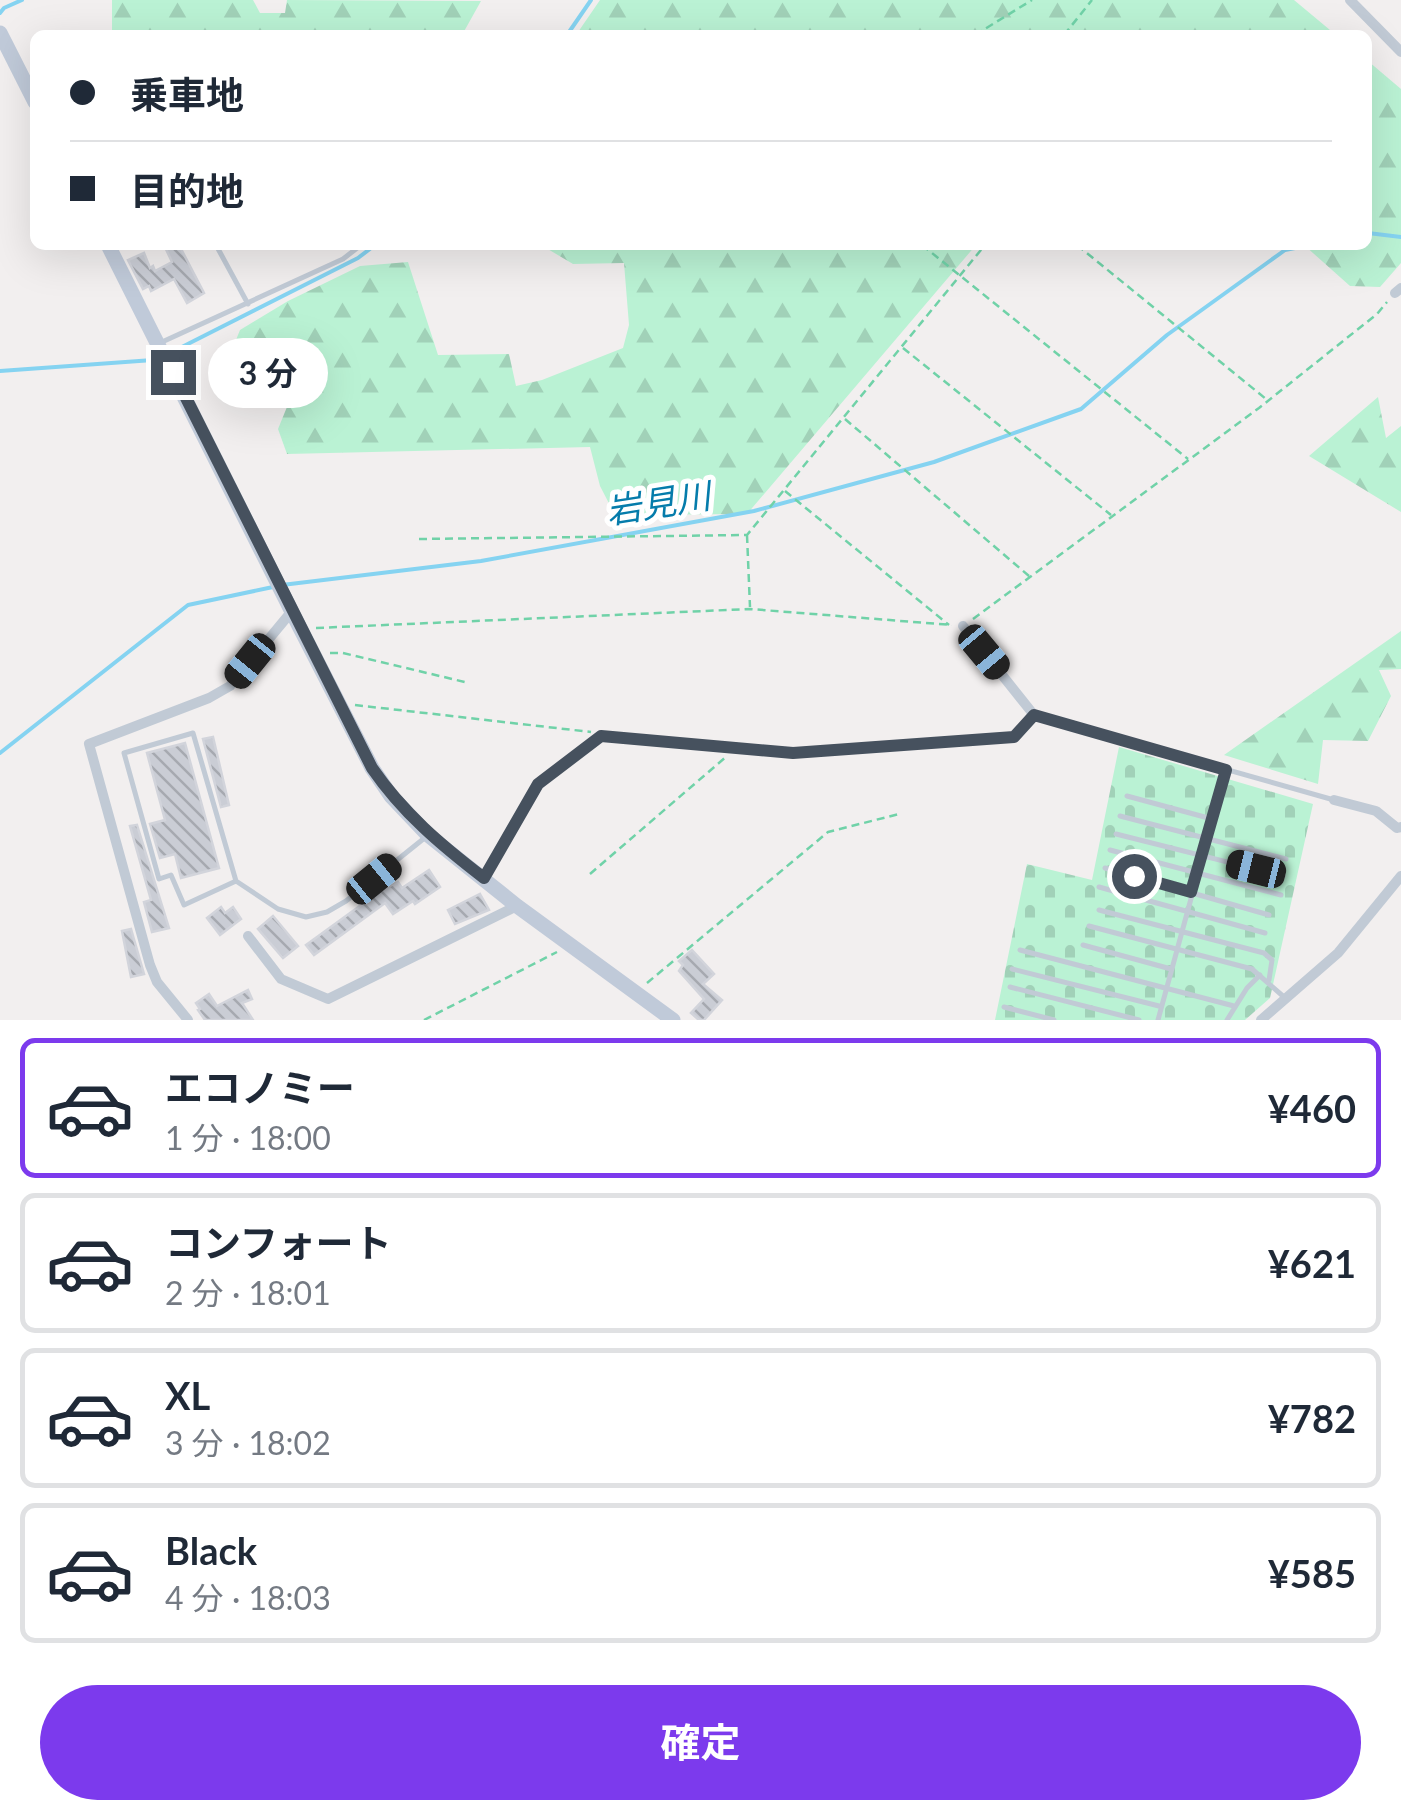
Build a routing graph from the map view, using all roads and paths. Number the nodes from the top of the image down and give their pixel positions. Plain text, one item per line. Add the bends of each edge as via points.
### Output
1 (1032, 0) edge
2 (1350, 0) edge
3 (1089, 1) edge
4 (982, 30) edge
5 (1068, 30) edge
6 (0, 33) edge
7 (1401, 52) edge
8 (30, 92) edge
9 (111, 250) edge
10 (219, 250) edge
11 (355, 250) edge
12 (929, 250) edge
13 (980, 250) edge
14 (1083, 250) edge
15 (961, 274) junction
16 (1398, 290) edge
17 (248, 304) junction
18 (158, 343) junction
19 (902, 346) junction
20 (1268, 400) junction
21 (843, 418) junction
22 (1189, 460) junction
23 (784, 490) junction
24 (1112, 516) junction
25 (747, 534) junction
26 (419, 538) dead end
27 (1030, 576) junction
28 (750, 609) junction
29 (292, 610) junction
30 (950, 625) junction
31 (962, 626) junction
32 (300, 628) junction
33 (314, 654) junction
34 (470, 683) dead end
35 (339, 703) junction
36 (1034, 715) junction
37 (601, 736) junction
38 (735, 748) junction
39 (1226, 770) junction
40 (1127, 796) dead end
41 (1334, 800) joint
42 (899, 814) dead end
43 (1120, 816) dead end
44 (1212, 819) junction
45 (1401, 827) edge
46 (1116, 834) dead end
47 (428, 835) junction
48 (1206, 837) junction
49 (1110, 850) dead end
50 (1201, 855) junction
51 (1286, 859) dead end
52 (1105, 868) dead end
53 (590, 874) dead end
54 (1196, 874) junction
55 (1283, 876) dead end
56 (1401, 876) edge
57 (484, 878) junction
58 (236, 880) junction
59 (1099, 888) dead end
60 (1191, 892) junction
61 (1281, 895) dead end
62 (517, 906) junction
63 (1099, 910) dead end
64 (1186, 912) junction
65 (1268, 915) dead end
66 (1088, 926) dead end
67 (1181, 930) junction
68 (1265, 932) dead end
69 (248, 936) dead end
70 (572, 945) junction
71 (1083, 945) dead end
72 (1176, 949) junction
73 (1020, 950) dead end
74 (1171, 968) junction
75 (1012, 969) dead end
76 (1260, 975) junction
77 (1269, 981) junction
78 (1166, 986) junction
79 (1010, 987) dead end
80 (636, 992) junction
81 (1286, 999) junction
82 (1161, 1006) junction
83 (1234, 1006) junction
84 (1004, 1007) dead end
85 (188, 1020) edge
86 (424, 1020) edge
87 (672, 1020) edge
88 (1054, 1020) edge
89 (1139, 1020) edge
90 (1158, 1020) edge
91 (1227, 1020) edge
92 (1261, 1020) edge

1 - 4 path
2 - 7 street
3 - 5 path
6 - 8 street
9 - 18 street
10 - 17 lane
11 - 17 lane
12 - 15 path
13 - 15 path
14 - 20 path
15 - 19 path
15 - 22 path
16 - 20 path
17 - 18 lane
18 - 29 street
19 - 21 path
19 - 24 path
20 - 22 path
21 - 23 path
21 - 27 path
22 - 24 path
23 - 25 path
23 - 30 path
24 - 27 path
25 - 26 path
25 - 28 path
27 - 31 path
28 - 30 path
28 - 32 path
29 - 32 street
29 - 85 street via 230,686 89,744 150,965
30 - 31 path
31 - 36 street
32 - 33 street
33 - 34 path via 344,652
33 - 35 street
35 - 37 path
35 - 47 street via 372,768
36 - 38 lane via 1014,737 793,753
36 - 39 lane
37 - 38 lane
37 - 57 lane via 538,784
38 - 53 path
39 - 41 lane
39 - 44 lane
40 - 44 lane
41 - 45 street via 1376,811
42 - 80 path via 828,832
43 - 48 lane
44 - 48 lane
46 - 50 lane
47 - 57 street
47 - 58 lane via 346,901 306,917 278,909
48 - 50 lane
48 - 51 lane
49 - 54 lane
50 - 54 lane
50 - 55 lane
52 - 60 lane
54 - 60 lane
54 - 61 lane
56 - 81 street via 1338,953
57 - 62 street
58 - 58 lane via 184,905 171,875 159,879 124,754 192,733
59 - 64 lane
60 - 64 lane
60 - 65 lane
62 - 69 street via 328,999 281,979
62 - 70 street
63 - 67 lane
64 - 67 lane
64 - 68 lane
66 - 72 lane
67 - 72 lane
67 - 77 lane via 1264,953 1272,960
70 - 80 street
70 - 86 path
71 - 74 lane
72 - 74 lane
72 - 76 lane
73 - 78 lane
74 - 78 lane
75 - 82 lane
76 - 77 lane
76 - 83 lane
77 - 81 lane
78 - 82 lane
78 - 83 lane
79 - 89 lane
80 - 87 street
81 - 92 street
82 - 90 lane
83 - 91 lane
84 - 88 lane

